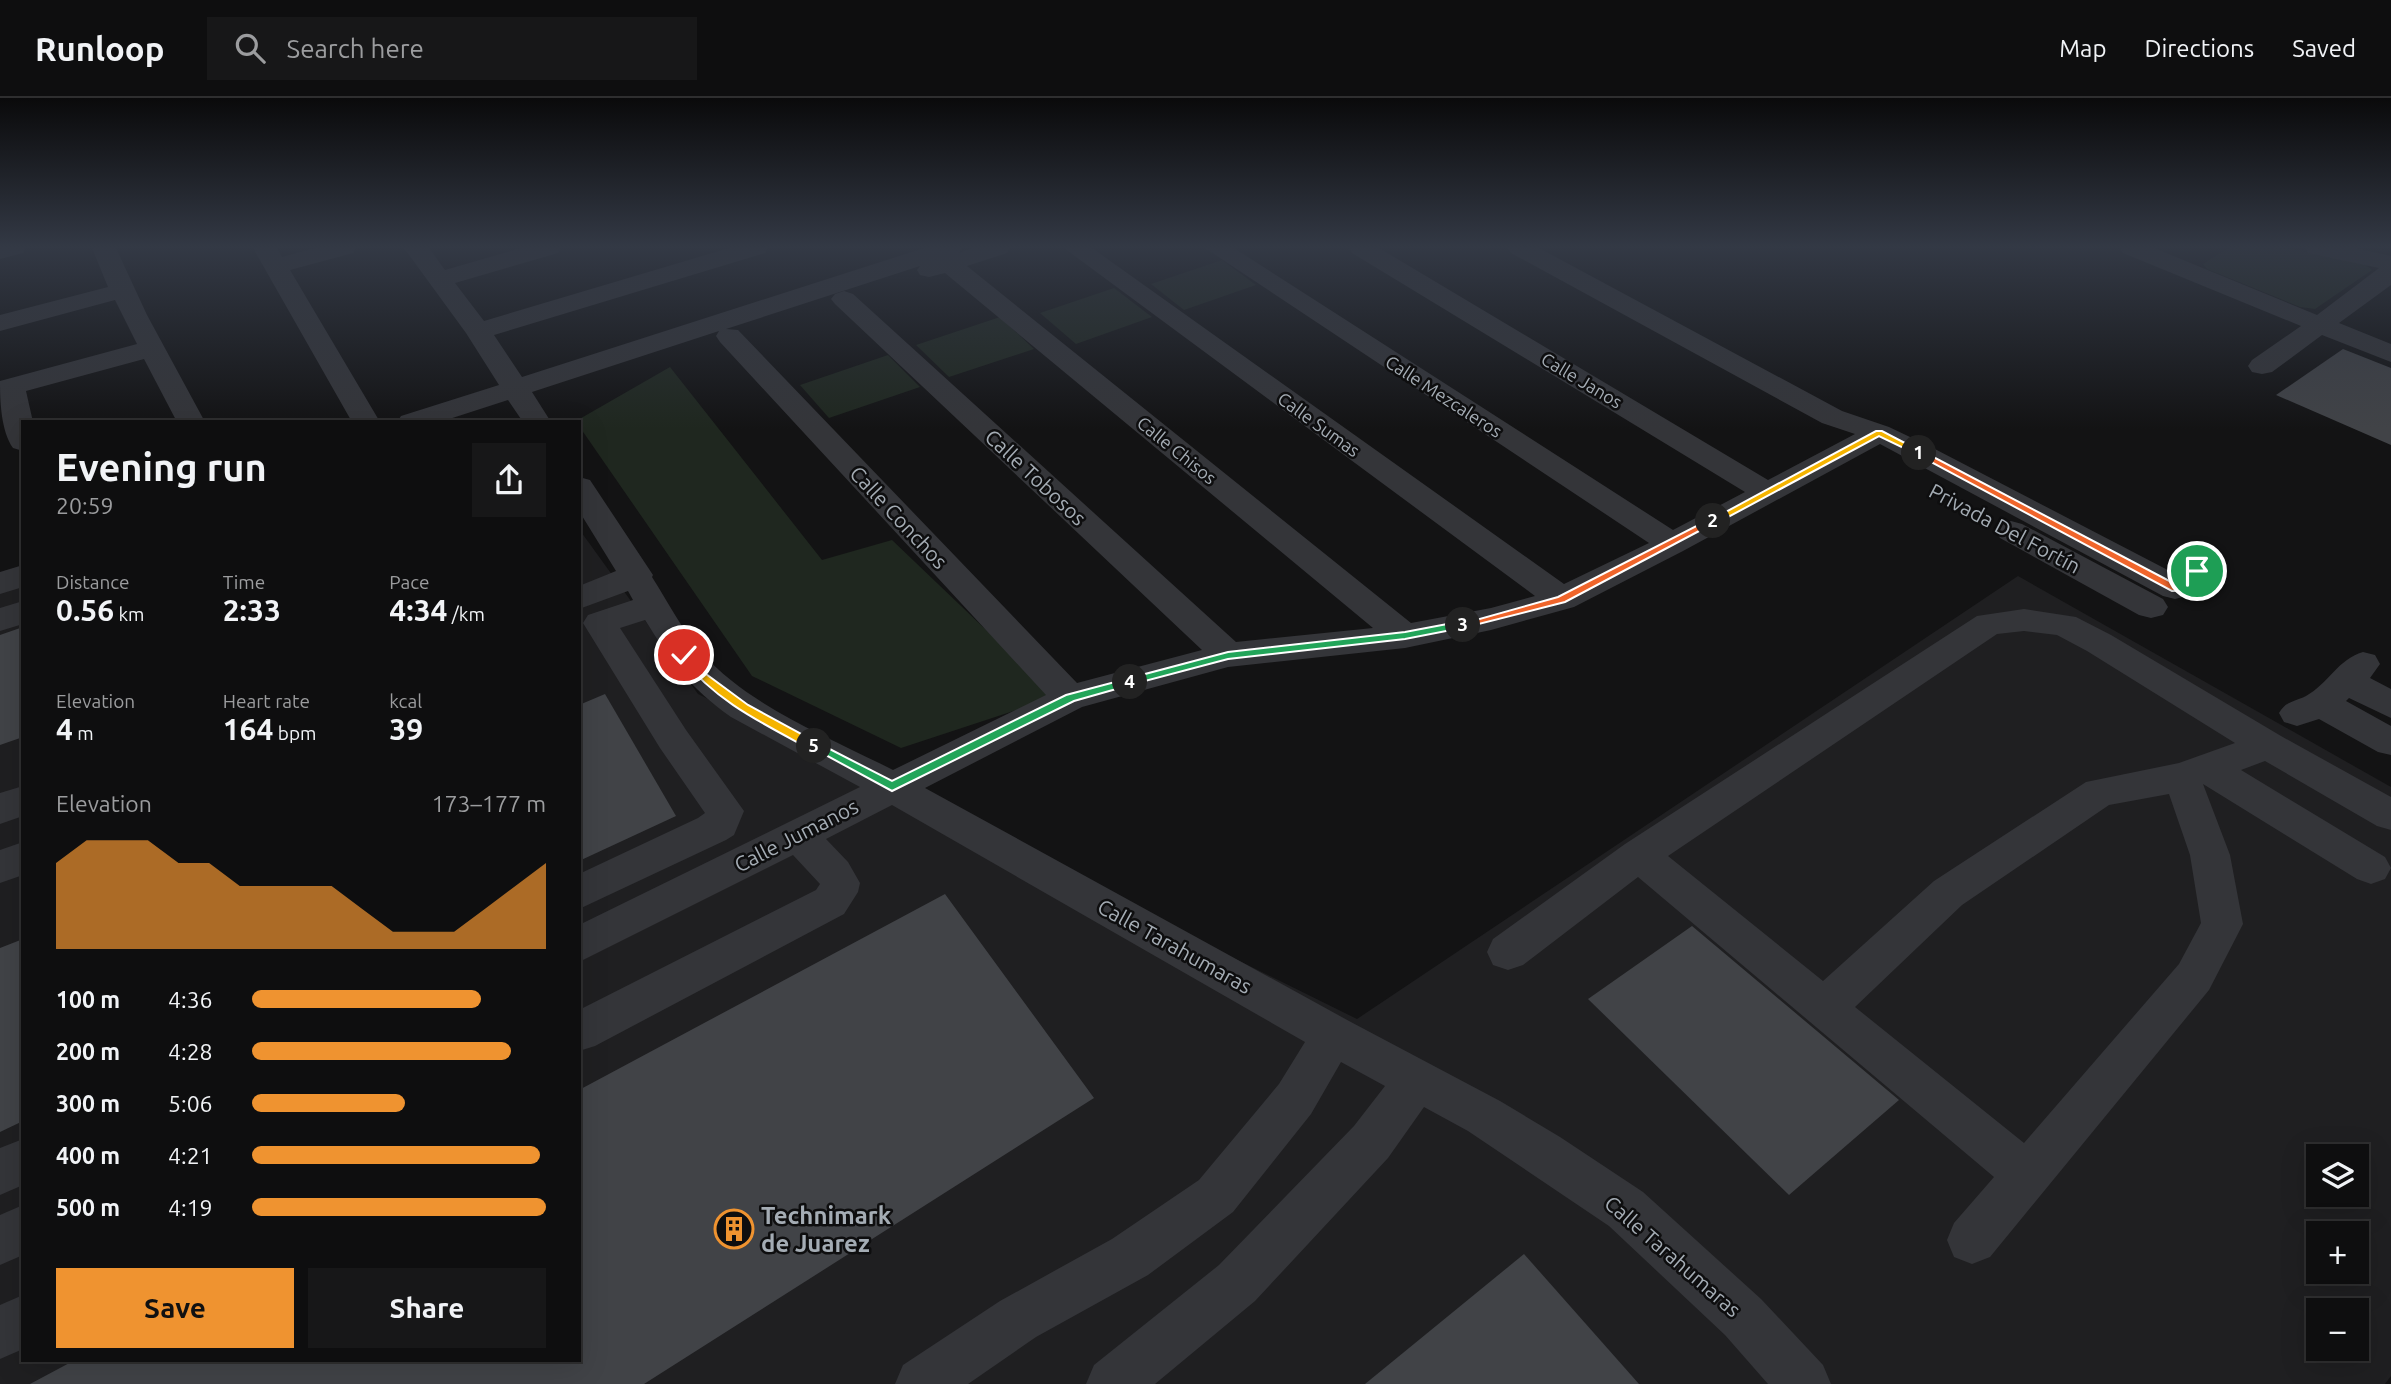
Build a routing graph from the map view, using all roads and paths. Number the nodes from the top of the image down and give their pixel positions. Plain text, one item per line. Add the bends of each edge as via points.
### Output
1 (57, 308) edge
2 (131, 308) edge
3 (299, 308) edge
4 (462, 308) edge
5 (555, 308) edge
6 (791, 308) edge
7 (816, 308) edge
8 (854, 308) edge
9 (1003, 308) edge
10 (1159, 308) edge
11 (1309, 308) edge
12 (1461, 308) edge
13 (1631, 308) edge
14 (2278, 308) edge
15 (2341, 308) edge
16 (0, 323) edge
17 (2318, 324) junction
18 (478, 331) junction
19 (729, 336) junction
20 (154, 348) junction
21 (2391, 354) edge
22 (2262, 366) dead end
23 (6, 387) edge
24 (527, 406) edge
25 (190, 420) edge
26 (365, 420) edge
27 (426, 420) edge
28 (485, 420) edge
29 (21, 436) edge
30 (1866, 439) junction
31 (581, 489) edge
32 (1766, 492) junction
33 (1672, 544) junction
34 (21, 550) edge
35 (0, 556) edge
36 (21, 576) edge
37 (0, 583) edge
38 (646, 590) junction
39 (582, 592) edge
40 (2163, 598) dead end
41 (1562, 600) junction
42 (21, 613) edge
43 (0, 620) edge
44 (1405, 636) junction
45 (1228, 656) junction
46 (1070, 698) junction
47 (2391, 705) edge
48 (2391, 742) edge
49 (2267, 746) junction
50 (2194, 772) junction
51 (892, 787) junction
52 (21, 801) edge
53 (0, 809) edge
54 (2391, 816) edge
55 (797, 834) junction
56 (1639, 855) junction
57 (21, 859) edge
58 (0, 867) edge
59 (2371, 869) dead end
60 (581, 892) edge
61 (581, 944) edge
62 (1508, 952) dead end
63 (1823, 1009) junction
64 (581, 1031) edge
65 (1333, 1035) junction
66 (1417, 1080) junction
67 (21, 1162) edge
68 (0, 1172) edge
69 (2027, 1175) junction
70 (21, 1230) edge
71 (1972, 1240) dead end
72 (0, 1241) edge
73 (21, 1322) edge
74 (0, 1333) edge
75 (922, 1384) edge
76 (1113, 1384) edge
77 (1804, 1384) edge

1 - 16 street
2 - 20 street
3 - 26 street
4 - 18 street
5 - 18 street
6 - 24 street
7 - 19 street
8 - 45 street, Calle Tobosos
9 - 44 street, Calle Chisos
10 - 41 street, Calle Sumas
11 - 33 street, Calle Mezcaleros
12 - 32 street, Calle Janos
13 - 30 street, Privada Del Fortín
14 - 17 street
15 - 17 street
17 - 21 street
17 - 22 street
18 - 24 street
19 - 24 street
19 - 46 street, Calle Conchos
20 - 23 street
20 - 25 street
23 - 29 street
24 - 27 street
24 - 28 street
30 - 32 street, Calle Jumanos
30 - 40 street, Privada Del Fortín
31 - 38 street, Calle Tarahumaras
32 - 33 street, Calle Jumanos
33 - 41 street, Calle Jumanos
34 - 35 street
36 - 37 street
38 - 39 street
38 - 51 street, Calle Tarahumaras via 702,677 762,718
38 - 60 street via 600,623 725,811 724,818 712,829
41 - 44 street, Calle Jumanos via 1491,620
42 - 43 street
44 - 45 street, Calle Jumanos
45 - 46 street, Calle Jumanos
46 - 51 street, Calle Jumanos
47 - 48 street via 2331,690
49 - 50 street
49 - 54 street
49 - 56 street via 2064,625 2024,620 1989,624
50 - 59 street
50 - 63 street via 2099,792 1948,893
50 - 69 street via 2222,924 2194,977
51 - 55 street, Calle Jumanos
51 - 65 street, Calle Tarahumaras
52 - 53 street
55 - 61 street, Calle Jumanos
55 - 64 street via 840,883 831,902
56 - 62 street
56 - 63 street
57 - 58 street
63 - 69 street
65 - 66 street, Calle Tarahumaras
65 - 75 street via 1295,1099 1216,1196 1130,1257 1018,1320
66 - 76 street via 1371,1142 1237,1283
66 - 77 street, Calle Tarahumaras via 1484,1115 1626,1209 1743,1317
67 - 68 street
69 - 71 street
70 - 72 street
73 - 74 street

